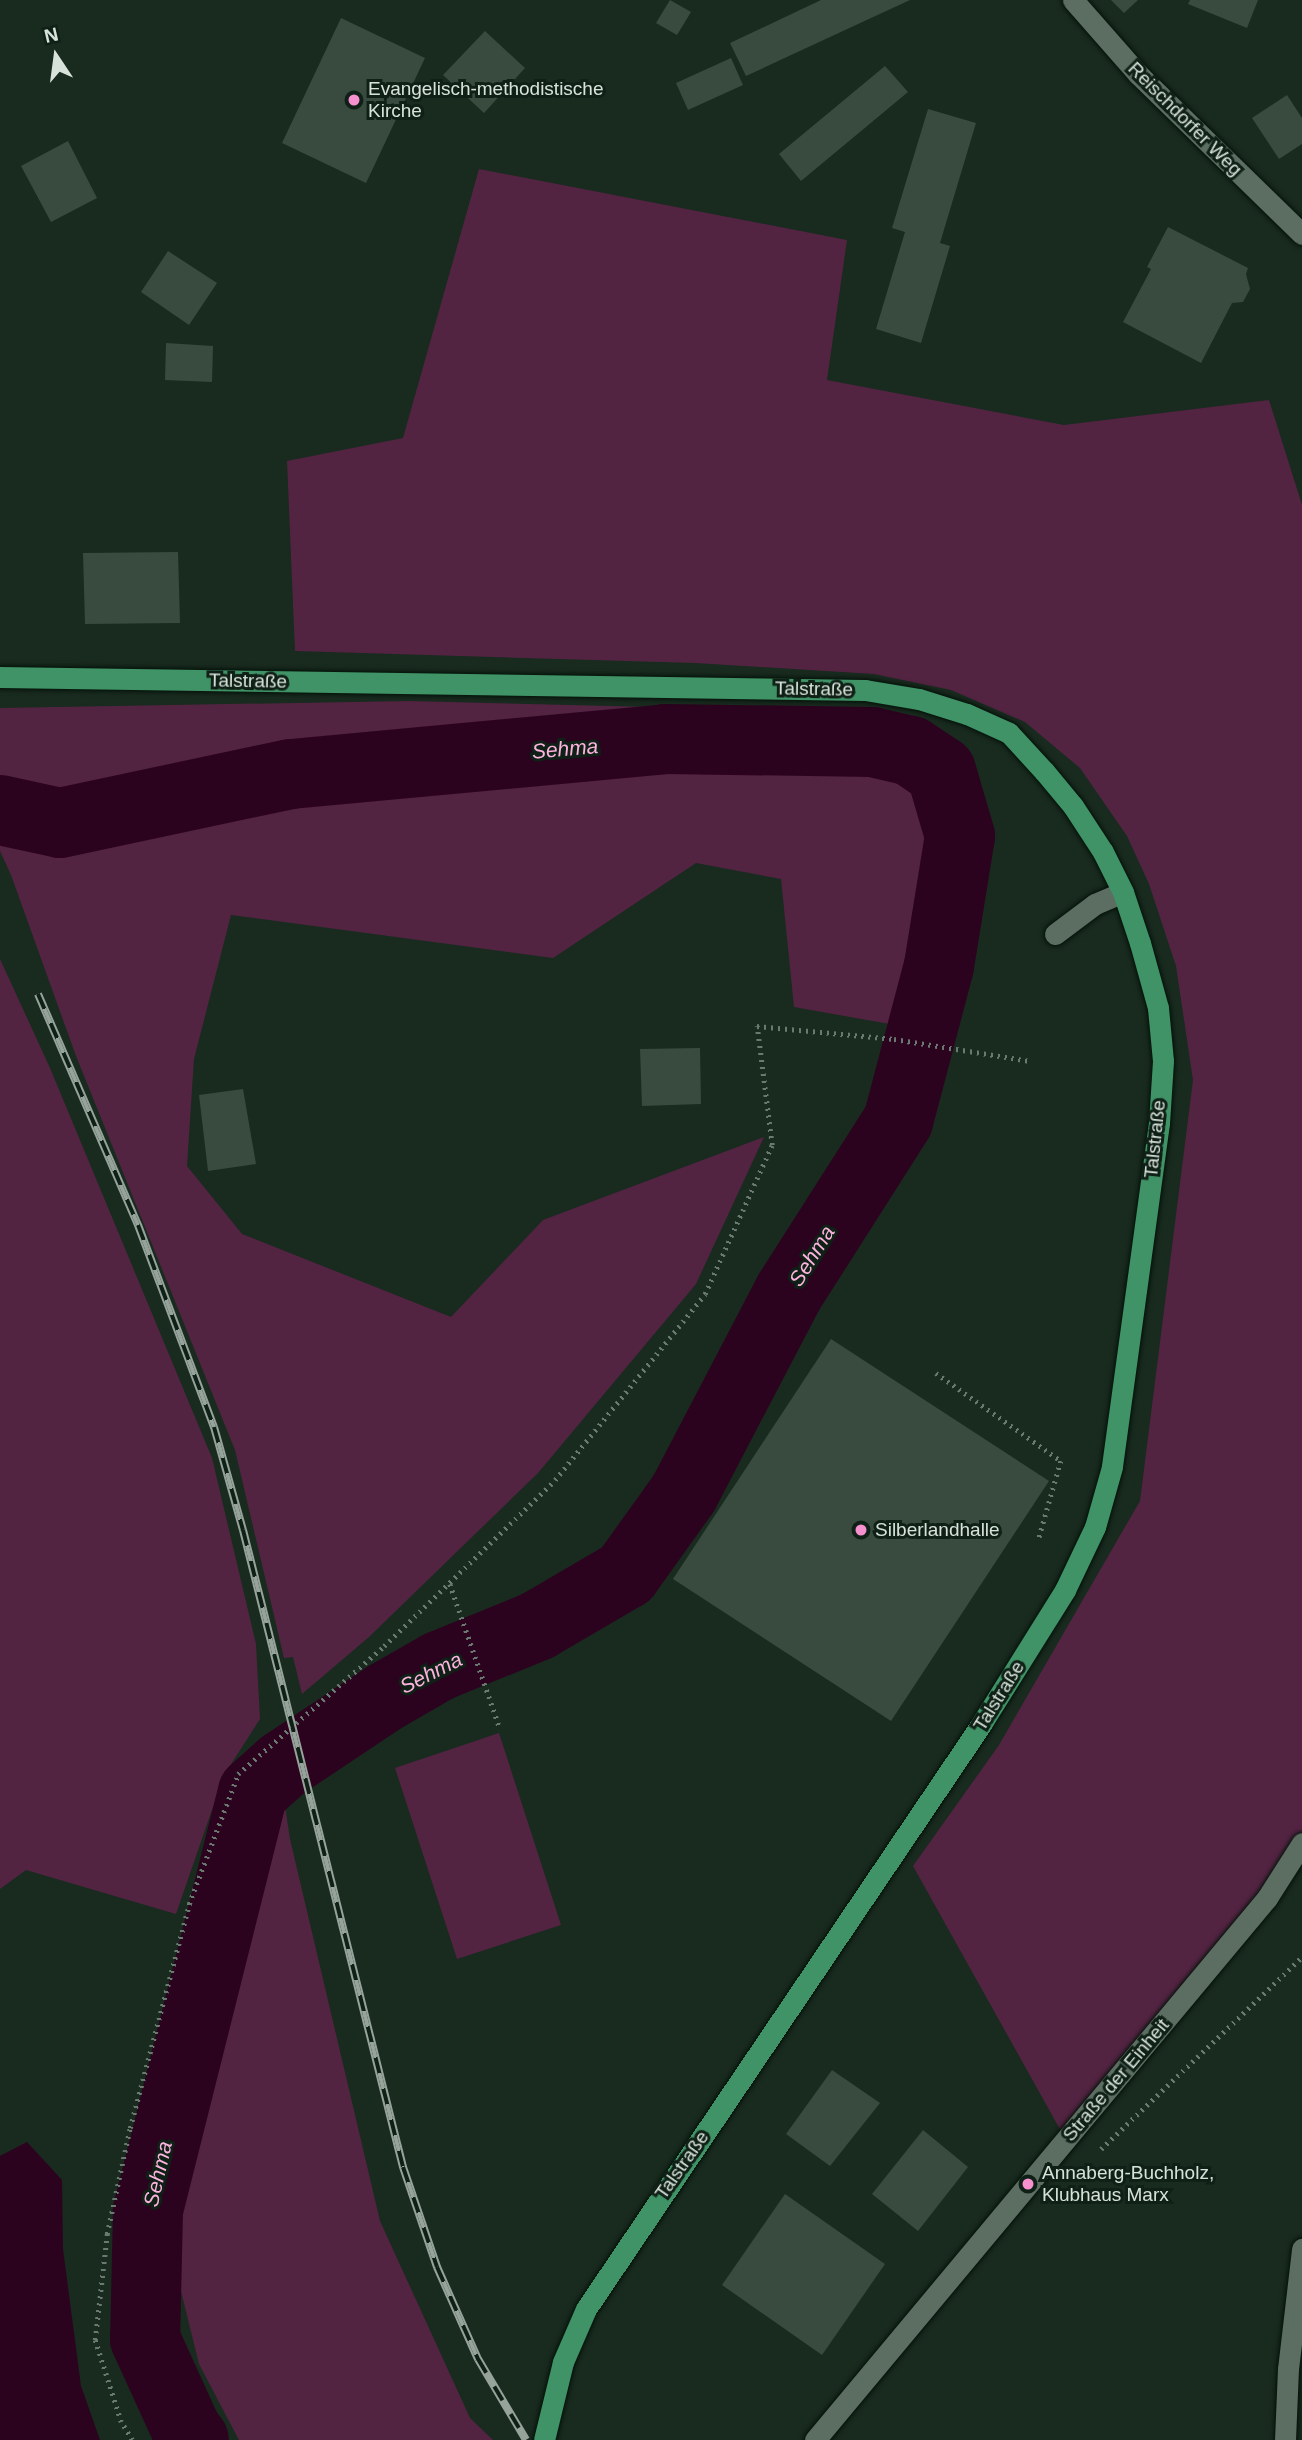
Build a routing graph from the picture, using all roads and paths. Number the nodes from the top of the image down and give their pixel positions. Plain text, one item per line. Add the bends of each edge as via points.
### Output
1 (1073, 0) edge
2 (1302, 234) edge
3 (0, 677) edge
4 (1123, 892) junction
5 (1055, 934) dead end
6 (1030, 1061) dead end
7 (936, 1373) dead end
8 (1039, 1538) dead end
9 (450, 1583) junction
10 (500, 1728) dead end
11 (1302, 1843) edge
12 (1302, 1957) edge
13 (1090, 2156) dead end
14 (1302, 2249) edge
15 (132, 2440) edge
16 (544, 2440) edge
17 (814, 2440) edge
18 (1284, 2440) edge

1 - 2 street, Reischdorfer Weg via 1138,74
3 - 4 main road, Talstraße via 864,690 919,699 967,713 1009,733 1073,806
4 - 5 street via 1095,904
4 - 16 main road, Talstraße via 1158,1008 1163,1061 1159,1123 1112,1467 1095,1527 1065,1590 982,1723 586,2309 563,2362
6 - 9 path via 894,1039 757,1026 772,1145 705,1294 555,1480
7 - 8 path via 1061,1461
9 - 10 path
9 - 15 path via 238,1774 188,1904 121,2168 107,2234 95,2340 121,2422
11 - 17 street, Straße der Einheit via 1267,1898
12 - 13 path
14 - 18 street

